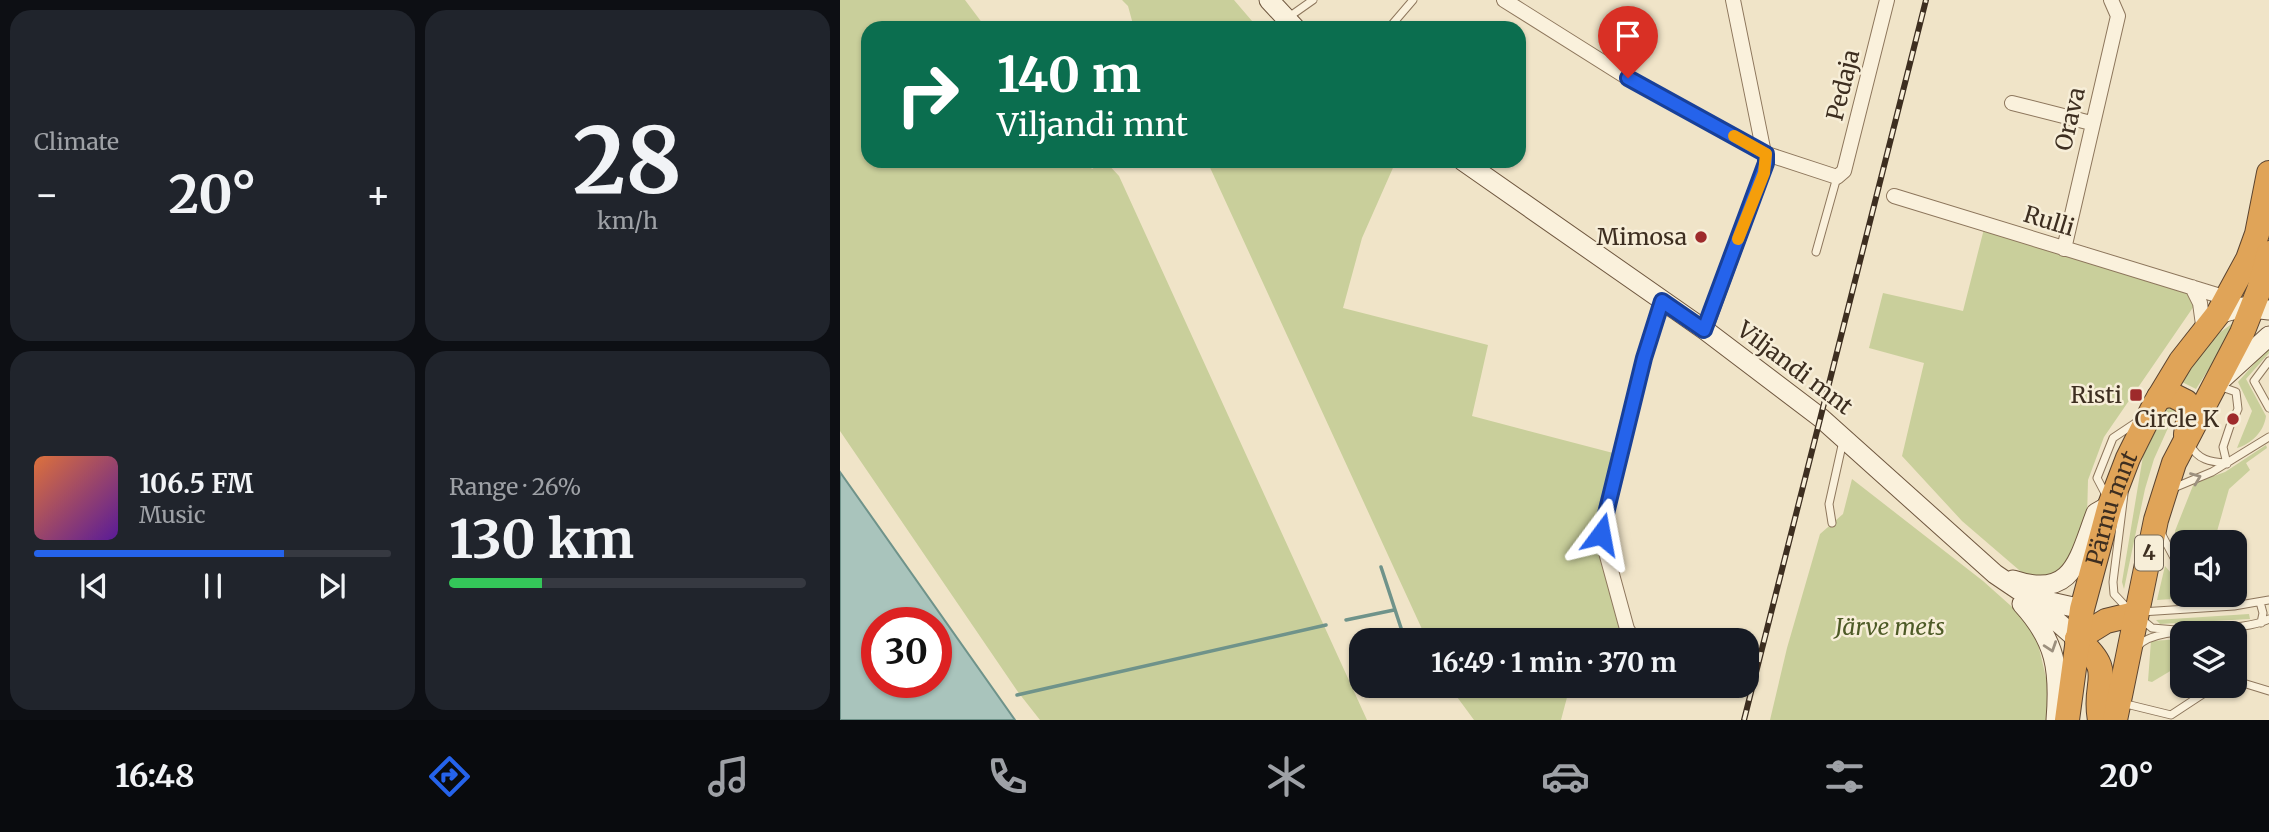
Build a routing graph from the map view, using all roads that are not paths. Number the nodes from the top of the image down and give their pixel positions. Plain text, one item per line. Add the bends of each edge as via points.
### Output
1 (1269, 0) edge
2 (1313, 0) edge
3 (1413, 0) edge
4 (1504, 0) edge
5 (1733, 0) edge
6 (1887, 0) edge
7 (2112, 0) edge
8 (1287, 21) edge
9 (1293, 21) edge
10 (1394, 21) edge
11 (2012, 103) dead end
12 (2091, 124) junction
13 (1766, 154) junction
14 (1473, 168) edge
15 (2269, 173) edge
16 (1837, 177) junction
17 (1894, 196) dead end
18 (2064, 249) junction
19 (1816, 251) dead end
20 (2269, 253) edge
21 (2192, 287) junction
22 (1662, 301) junction
23 (2236, 312) edge
24 (1704, 330) junction
25 (2269, 336) edge
26 (2269, 360) edge
27 (2216, 384) junction
28 (2154, 406) junction
29 (2269, 408) edge
30 (2186, 435) junction
31 (1844, 437) junction
32 (2269, 437) edge
33 (2128, 458) junction
34 (2227, 464) junction
35 (2164, 492) junction
36 (2110, 505) junction
37 (2156, 520) junction
38 (1832, 523) dead end
39 (2170, 553) edge
40 (1995, 574) junction
41 (2029, 597) junction
42 (2269, 600) edge
43 (2260, 602) junction
44 (2247, 604) edge
45 (2222, 607) edge
46 (2082, 609) junction
47 (2135, 614) junction
48 (2269, 618) edge
49 (2261, 623) junction
50 (2247, 625) edge
51 (1625, 628) edge
52 (2170, 630) edge
53 (2170, 635) edge
54 (2077, 639) junction
55 (2126, 659) junction
56 (2247, 684) edge
57 (2269, 691) edge
58 (2197, 698) edge
59 (2117, 711) edge
60 (2056, 720) edge
61 (2067, 720) edge
62 (2100, 720) edge

1 - 8 main road
2 - 9 lane
3 - 10 lane
4 - 13 street via 1628,78
5 - 13 street
6 - 16 street, Pedaja via 1844,171
7 - 12 street, Orava via 2118,16
11 - 12 street
12 - 18 street, Orava
13 - 16 street
13 - 24 street via 1764,173
14 - 22 main road, Viljandi mnt
15 - 23 highway, 4
16 - 19 lane
17 - 18 street, Rulli
18 - 21 street, Rulli
20 - 23 highway, 4
21 - 23 street, Rulli
21 - 23 street via 2200,303
22 - 24 main road, Viljandi mnt
22 - 51 street via 1601,534
23 - 27 highway, Pärnu mnt / 4
23 - 28 highway, Pärnu mnt / 4
24 - 31 main road, Viljandi mnt
25 - 27 main road, Pärnu mnt
26 - 29 lane via 2254,381
27 - 30 highway, Pärnu mnt / 4
27 - 34 lane via 2236,392 2238,409 2223,447
28 - 30 highway via 2172,395 2186,402
28 - 33 highway, Pärnu mnt / 4
28 - 36 lane via 2113,438 2097,478
30 - 34 lane via 2193,452
30 - 35 highway, Pärnu mnt / 4
31 - 38 lane via 1829,503
31 - 40 main road, Viljandi mnt
32 - 34 lane
33 - 36 highway, Pärnu mnt / 4
33 - 47 lane via 2113,582 2120,604
35 -> 34 lane
35 - 37 highway, Pärnu mnt / 4
36 - 40 main road via 2096,513 2073,568 2055,586 2031,586
36 - 46 highway, Pärnu mnt / 4
37 - 39 lane
37 - 47 highway, Pärnu mnt / 4
40 - 41 main road, Viljandi mnt
40 -> 60 main road via 2037,620 2052,647 2058,688
41 - 46 main road
41 - 54 main road, Viljandi mnt
42 - 43 lane
43 - 44 lane
43 - 49 lane
45 - 47 lane
46 - 47 highway
46 - 54 highway, Pärnu mnt / 4
47 - 52 lane via 2152,628
47 - 54 highway via 2106,621
47 - 55 highway, Pärnu mnt / 4
48 - 49 lane
49 - 50 lane
53 - 55 lane via 2143,640
54 - 61 highway, Pärnu mnt / 4
54 - 62 highway via 2100,664
55 - 59 highway, Pärnu mnt / 4
56 - 57 lane
58 - 59 lane via 2171,715

